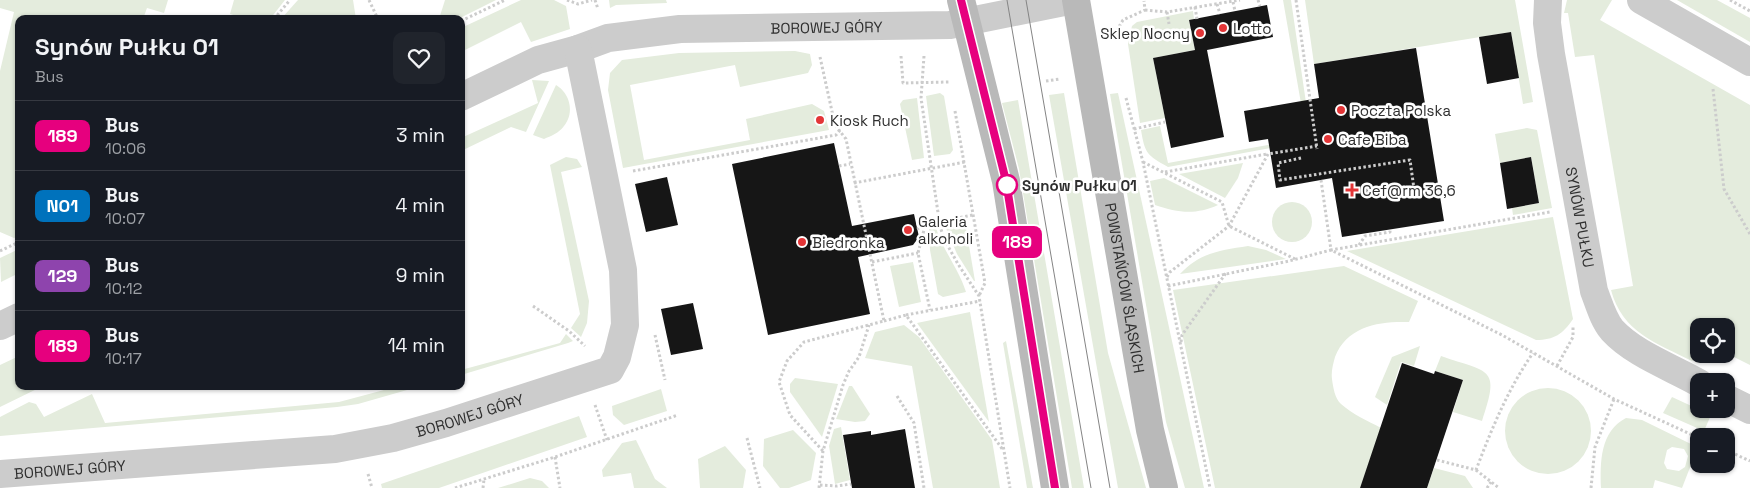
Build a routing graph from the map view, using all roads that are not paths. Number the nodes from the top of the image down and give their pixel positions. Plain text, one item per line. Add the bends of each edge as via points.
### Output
1 (1075, 0) edge
2 (1548, 0) edge
3 (1641, 0) edge
4 (963, 12) edge
5 (578, 49) junction
6 (1750, 62) edge
7 (465, 95) edge
8 (15, 319) edge
9 (0, 326) edge
10 (1690, 378) edge
11 (1735, 402) edge
12 (1750, 410) edge
13 (0, 474) edge
14 (1055, 488) edge
15 (1164, 488) edge

1 - 4 street, BOROWEJ GÓRY
1 - 15 main road, POWSTAŃCÓW ŚLĄSKICH via 1150,430
2 - 10 street, SYNÓW PUŁKU via 1546,23 1594,291 1603,315 1626,343
3 - 6 street
4 - 5 street, BOROWEJ GÓRY via 680,29 608,38
4 - 14 main road via 1006,181
5 - 7 street, BOROWEJ GÓRY via 538,60
5 - 13 street, BOROWEJ GÓRY via 623,270 625,325 617,357 610,370 393,438 335,449
8 - 9 street
11 - 12 street

